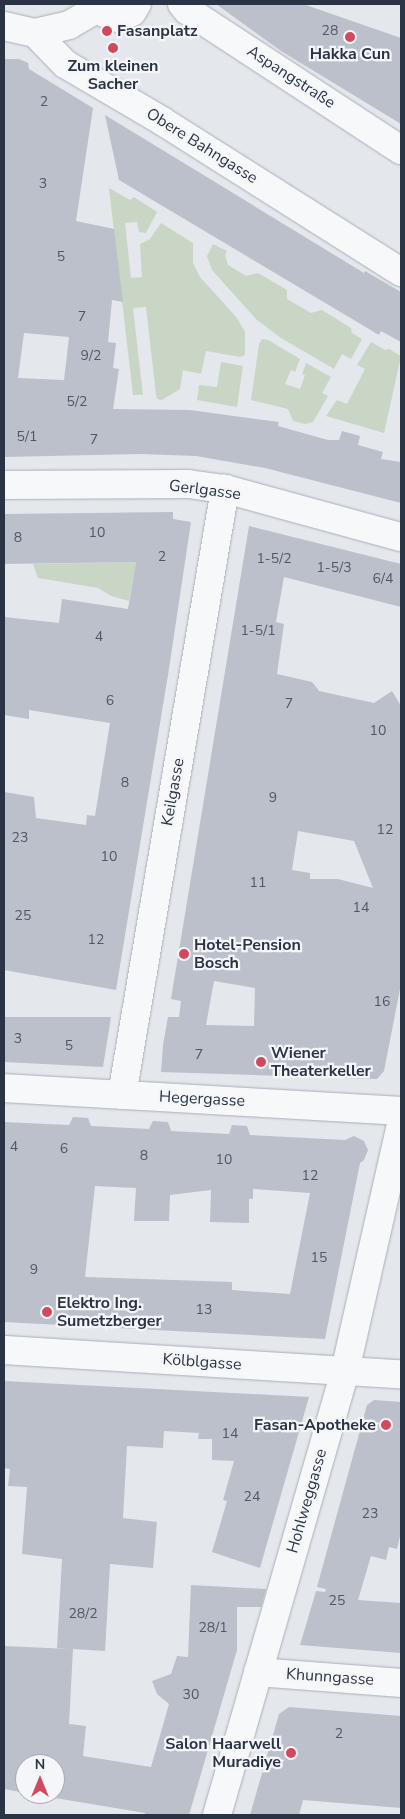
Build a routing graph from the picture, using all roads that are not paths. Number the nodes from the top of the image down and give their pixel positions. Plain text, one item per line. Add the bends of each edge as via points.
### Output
1 (137, 4) edge
2 (182, 4) edge
3 (100, 6) edge
4 (4, 26) edge
5 (35, 33) junction
6 (401, 150) edge
7 (401, 272) edge
8 (4, 485) edge
9 (225, 489) junction
10 (401, 537) edge
11 (4, 1088) edge
12 (122, 1095) junction
13 (401, 1110) edge
14 (401, 1125) edge
15 (4, 1350) edge
16 (345, 1371) junction
17 (401, 1374) edge
18 (258, 1672) junction
19 (401, 1683) edge
20 (217, 1815) edge

1 - 3 street via 132,12 119,18 111,17
2 - 6 street, Aspangstraße
3 - 5 street via 69,26
4 - 5 street
5 - 7 street, Obere Bahngasse via 65,64 162,120
8 - 9 street, Gerlgasse via 188,484
9 - 10 street, Gerlgasse
9 - 12 street, Keilgasse
11 - 12 street, Hegergasse
12 - 13 street, Hegergasse
14 - 16 street, Hohlweggasse
15 - 16 street, Kölblgasse
16 - 17 street, Kölblgasse
16 - 18 street, Hohlweggasse
18 - 19 street, Khunngasse
18 - 20 street, Hohlweggasse

